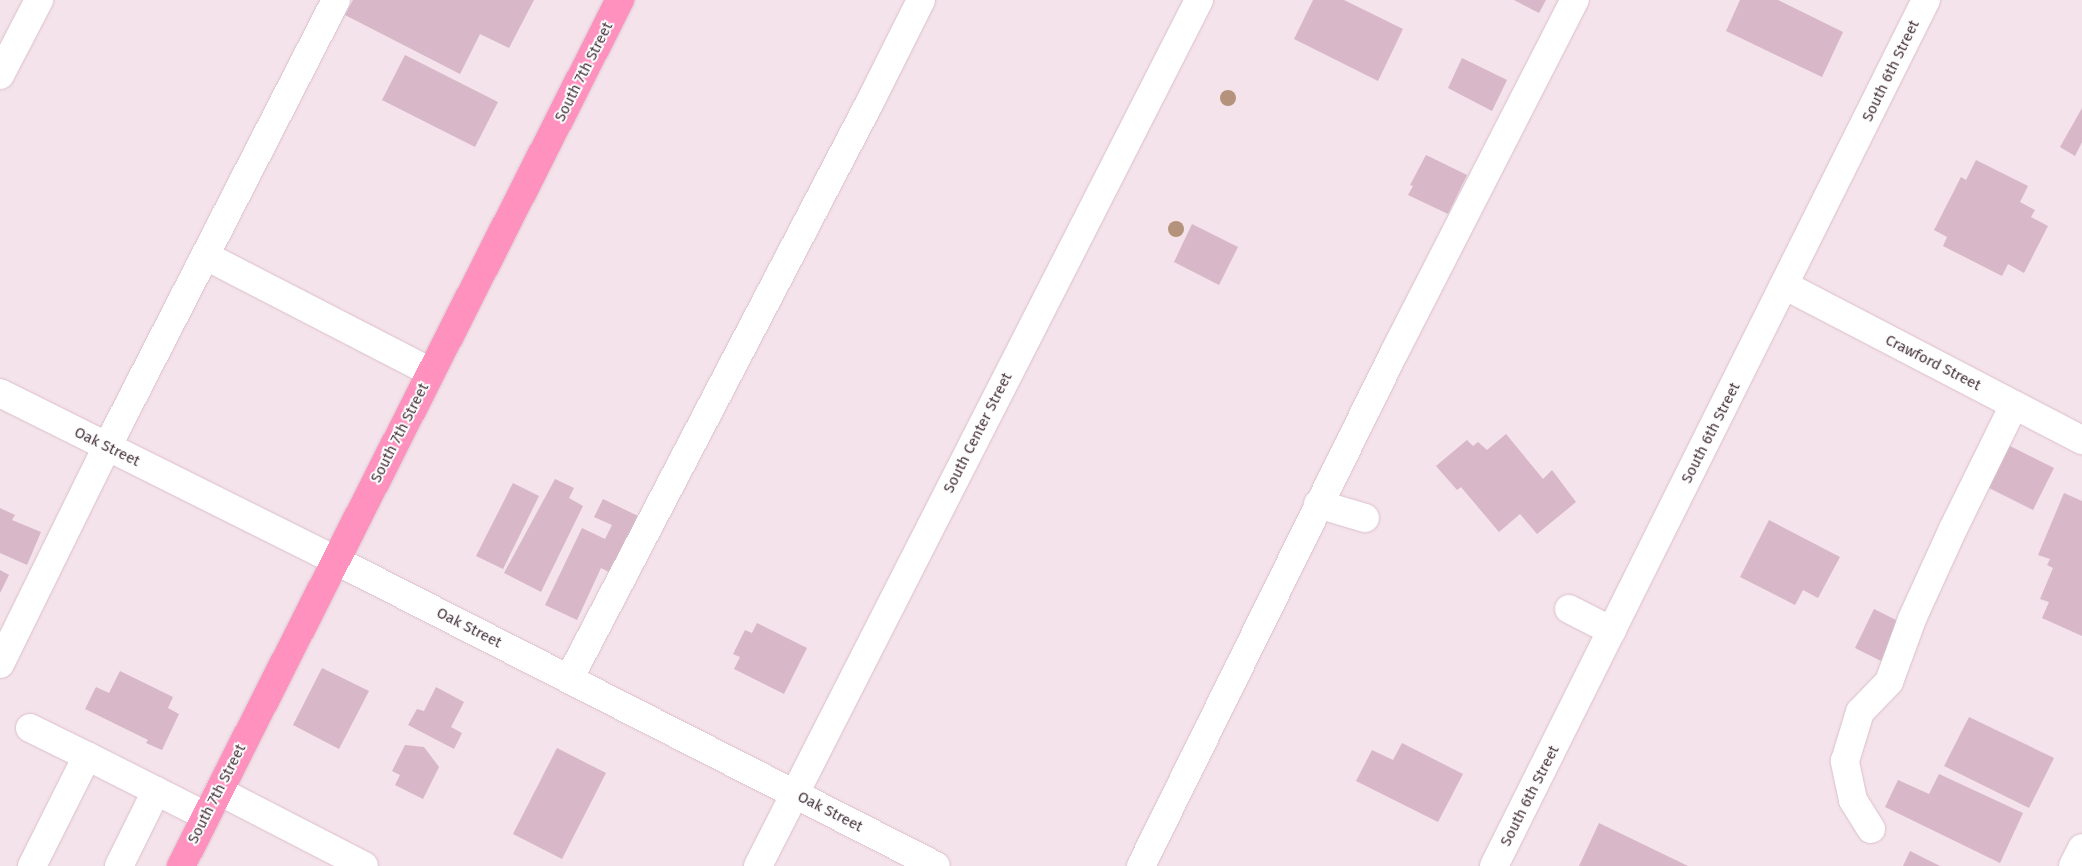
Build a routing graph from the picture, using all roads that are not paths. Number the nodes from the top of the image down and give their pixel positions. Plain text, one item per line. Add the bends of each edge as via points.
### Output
1 (38, 0) edge
2 (336, 0) edge
3 (620, 0) edge
4 (920, 0) edge
5 (1199, 0) edge
6 (1575, 0) edge
7 (1926, 0) edge
8 (0, 75) edge
9 (206, 256) junction
10 (1784, 285) junction
11 (431, 372) junction
12 (0, 394) edge
13 (2014, 405) junction
14 (2082, 440) edge
15 (107, 447) junction
16 (1318, 504) junction
17 (1365, 518) dead end
18 (335, 560) junction
19 (1569, 609) dead end
20 (1612, 631) junction
21 (0, 664) edge
22 (569, 679) junction
23 (30, 728) dead end
24 (87, 756) junction
25 (156, 791) junction
26 (219, 791) junction
27 (794, 794) junction
28 (206, 816) junction
29 (1871, 829) dead end
30 (2082, 848) edge
31 (32, 866) edge
32 (119, 866) edge
33 (181, 866) edge
34 (364, 866) edge
35 (758, 866) edge
36 (936, 866) edge
37 (1140, 866) edge
38 (1494, 866) edge
39 (2073, 866) edge

1 - 8 street
2 - 9 street
3 - 11 main road, South 7th Street
4 - 22 street
5 - 27 street, South Center Street
6 - 16 street
7 - 10 street, South 6th Street
9 - 11 street
9 - 15 street
10 - 13 street, Crawford Street
10 - 20 street, South 6th Street
11 - 18 main road, South 7th Street
12 - 15 street, Oak Street
13 - 14 street, Crawford Street
13 - 29 street via 1916,610 1889,682 1860,712 1845,761 1853,800
15 - 18 street, Oak Street
15 - 21 street
16 - 17 street
16 - 37 street
18 - 22 street, Oak Street
18 - 26 main road, South 7th Street
19 - 20 street
20 - 38 street, South 6th Street
22 - 27 street, Oak Street
23 - 24 street
24 - 25 street
24 - 31 street
25 - 28 street
25 - 32 street
26 - 28 main road, South 7th Street
26 - 34 street
27 - 35 street, South Center Street
27 - 36 street, Oak Street
28 - 33 main road, South 7th Street
30 - 39 street

